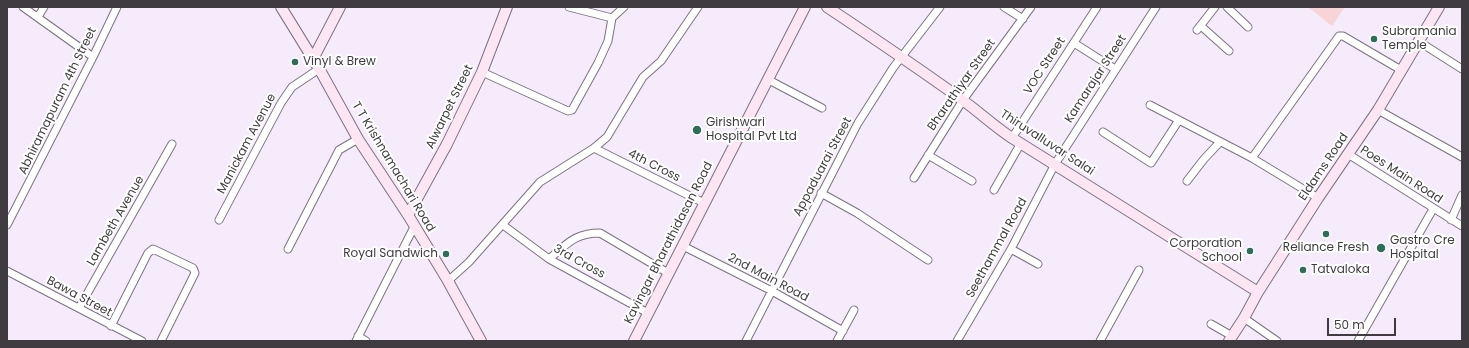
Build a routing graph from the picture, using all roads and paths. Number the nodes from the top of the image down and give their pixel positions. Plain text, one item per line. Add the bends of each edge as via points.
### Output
1 (23, 7) edge
2 (44, 7) edge
3 (117, 7) edge
4 (281, 7) edge
5 (340, 7) edge
6 (507, 7) edge
7 (569, 7) edge
8 (624, 7) edge
9 (698, 7) edge
10 (805, 7) edge
11 (827, 7) edge
12 (940, 7) edge
13 (1004, 7) edge
14 (1031, 7) edge
15 (1097, 7) edge
16 (1156, 7) edge
17 (1215, 7) edge
18 (1227, 7) edge
19 (1439, 7) edge
20 (38, 17) junction
21 (612, 18) junction
22 (1023, 18) junction
23 (1248, 27) dead end
24 (1418, 41) junction
25 (1074, 43) junction
26 (1229, 51) dead end
27 (93, 57) junction
28 (902, 57) junction
29 (313, 59) junction
30 (1462, 68) edge
31 (319, 69) junction
32 (1115, 69) junction
33 (1401, 70) junction
34 (482, 72) junction
35 (767, 79) junction
36 (963, 100) junction
37 (1150, 105) dead end
38 (822, 108) dead end
39 (1378, 110) junction
40 (1179, 120) junction
41 (1103, 132) dead end
42 (1012, 138) junction
43 (358, 139) junction
44 (1220, 142) junction
45 (1021, 143) junction
46 (172, 144) dead end
47 (594, 148) junction
48 (1348, 154) junction
49 (928, 155) junction
50 (1462, 157) edge
51 (1252, 158) junction
52 (1054, 164) junction
53 (914, 178) dead end
54 (972, 181) dead end
55 (1187, 181) dead end
56 (994, 190) dead end
57 (821, 193) junction
58 (1462, 195) edge
59 (1318, 198) junction
60 (704, 203) junction
61 (1433, 209) junction
62 (10, 214) edge
63 (408, 215) junction
64 (219, 220) dead end
65 (1451, 220) junction
66 (7, 225) edge
67 (503, 225) junction
68 (1462, 226) edge
69 (414, 227) junction
70 (683, 246) junction
71 (288, 249) dead end
72 (1011, 249) junction
73 (549, 258) junction
74 (928, 260) dead end
75 (1038, 264) dead end
76 (1139, 270) dead end
77 (7, 271) edge
78 (668, 274) junction
79 (448, 281) junction
80 (772, 291) junction
81 (1258, 292) junction
82 (79, 308) junction
83 (854, 310) dead end
84 (648, 313) junction
85 (1244, 318) junction
86 (1211, 324) dead end
87 (111, 326) junction
88 (843, 330) junction
89 (357, 338) edge
90 (1231, 339) edge
91 (142, 341) edge
92 (161, 341) edge
93 (366, 341) edge
94 (481, 341) edge
95 (634, 341) edge
96 (746, 341) edge
97 (837, 341) edge
98 (957, 341) edge
99 (1100, 341) edge
100 (1277, 341) edge
101 (1358, 341) edge

1 - 20 street
2 - 20 street
3 - 27 street, Abhiramapuram 4th Street
4 - 29 main road, T T Krishnamachari Road
5 - 29 main road
6 - 34 main road, Alwarpet Street
7 - 21 street
8 - 21 street
9 - 47 street via 661,61 643,77 607,137
10 - 35 main road, Kavingar Bharathidasan Road
11 - 28 main road, Thiruvalluvar Salai
12 - 28 street, Appaduarai Street
13 - 22 street
14 - 22 street, Bharathiyar Street
15 - 25 street, VOC Street
16 - 32 street, Kamarajar Street
17 - 26 street via 1199,28
18 - 23 street
19 - 24 main road, Eldams Road
20 - 27 street
21 - 34 street via 608,41 572,110 566,110
22 - 36 street, Bharathiyar Street
24 - 30 street
24 - 33 main road, Eldams Road
25 - 32 street
25 - 42 street, VOC Street
27 - 62 street, Abhiramapuram 4th Street
28 - 36 main road, Thiruvalluvar Salai
28 - 57 street, Appaduarai Street via 858,123
29 - 31 main road, T T Krishnamachari Road
31 - 43 main road, T T Krishnamachari Road
31 - 64 street, Manickam Avenue via 292,88 280,103
32 - 52 street, Kamarajar Street
33 - 39 main road, Eldams Road
33 - 51 street via 1339,36
34 - 63 main road, Alwarpet Street via 447,144
35 - 38 street
35 - 60 main road, Kavingar Bharathidasan Road
36 - 42 main road, Thiruvalluvar Salai
36 - 49 street, Bharathiyar Street
37 - 40 street
39 - 48 main road, Eldams Road
39 - 50 street
40 - 41 street via 1151,162
40 - 44 street
42 - 45 main road, Thiruvalluvar Salai
43 - 63 main road, T T Krishnamachari Road
43 - 71 street via 339,150
44 - 51 street
44 - 55 street
45 - 52 main road, Thiruvalluvar Salai
45 - 56 street
46 - 82 street, Lambeth Avenue
47 - 60 street, 4th Cross
47 - 67 street via 540,182
48 - 59 main road, Eldams Road
48 - 61 street, Poes Main Road
49 - 53 street, Bharathiyar Street
49 - 54 street
51 - 59 street
52 - 72 street, Seethammal Road
52 - 81 main road, Thiruvalluvar Salai
57 - 74 street via 857,213
57 - 80 street, Appaduarai Street
58 - 65 street
59 - 81 main road, Eldams Road
60 - 70 main road, Kavingar Bharathidasan Road
61 - 65 street, Poes Main Road
61 - 101 street
62 - 66 street, Abhiramapuram 4th Street
63 - 69 main road, T T Krishnamachari Road
65 - 68 street, Poes Main Road
67 - 73 street, 3rd Cross
67 - 79 street
69 - 79 main road, T T Krishnamachari Road
69 - 89 street
70 - 78 main road, Kavingar Bharathidasan Road
70 - 80 street, 2nd Main Road
72 - 75 street
72 - 98 street, Seethammal Road
73 - 78 street via 574,238 600,233
73 - 84 street, 3rd Cross
76 - 99 street
77 - 82 street, Bawa Street
78 - 84 main road, Kavingar Bharathidasan Road
79 - 94 main road, T T Krishnamachari Road
80 - 88 street, 2nd Main Road
80 - 96 street, Appaduarai Street
81 - 85 main road, Eldams Road
82 - 87 street, Bawa Street
83 - 88 street
84 - 95 main road, Kavingar Bharathidasan Road
85 - 90 main road, Eldams Road
85 - 100 street
86 - 90 street
87 - 91 street, Bawa Street
87 - 92 street via 148,253 153,249 193,268 195,273
88 - 97 street
89 - 93 street

